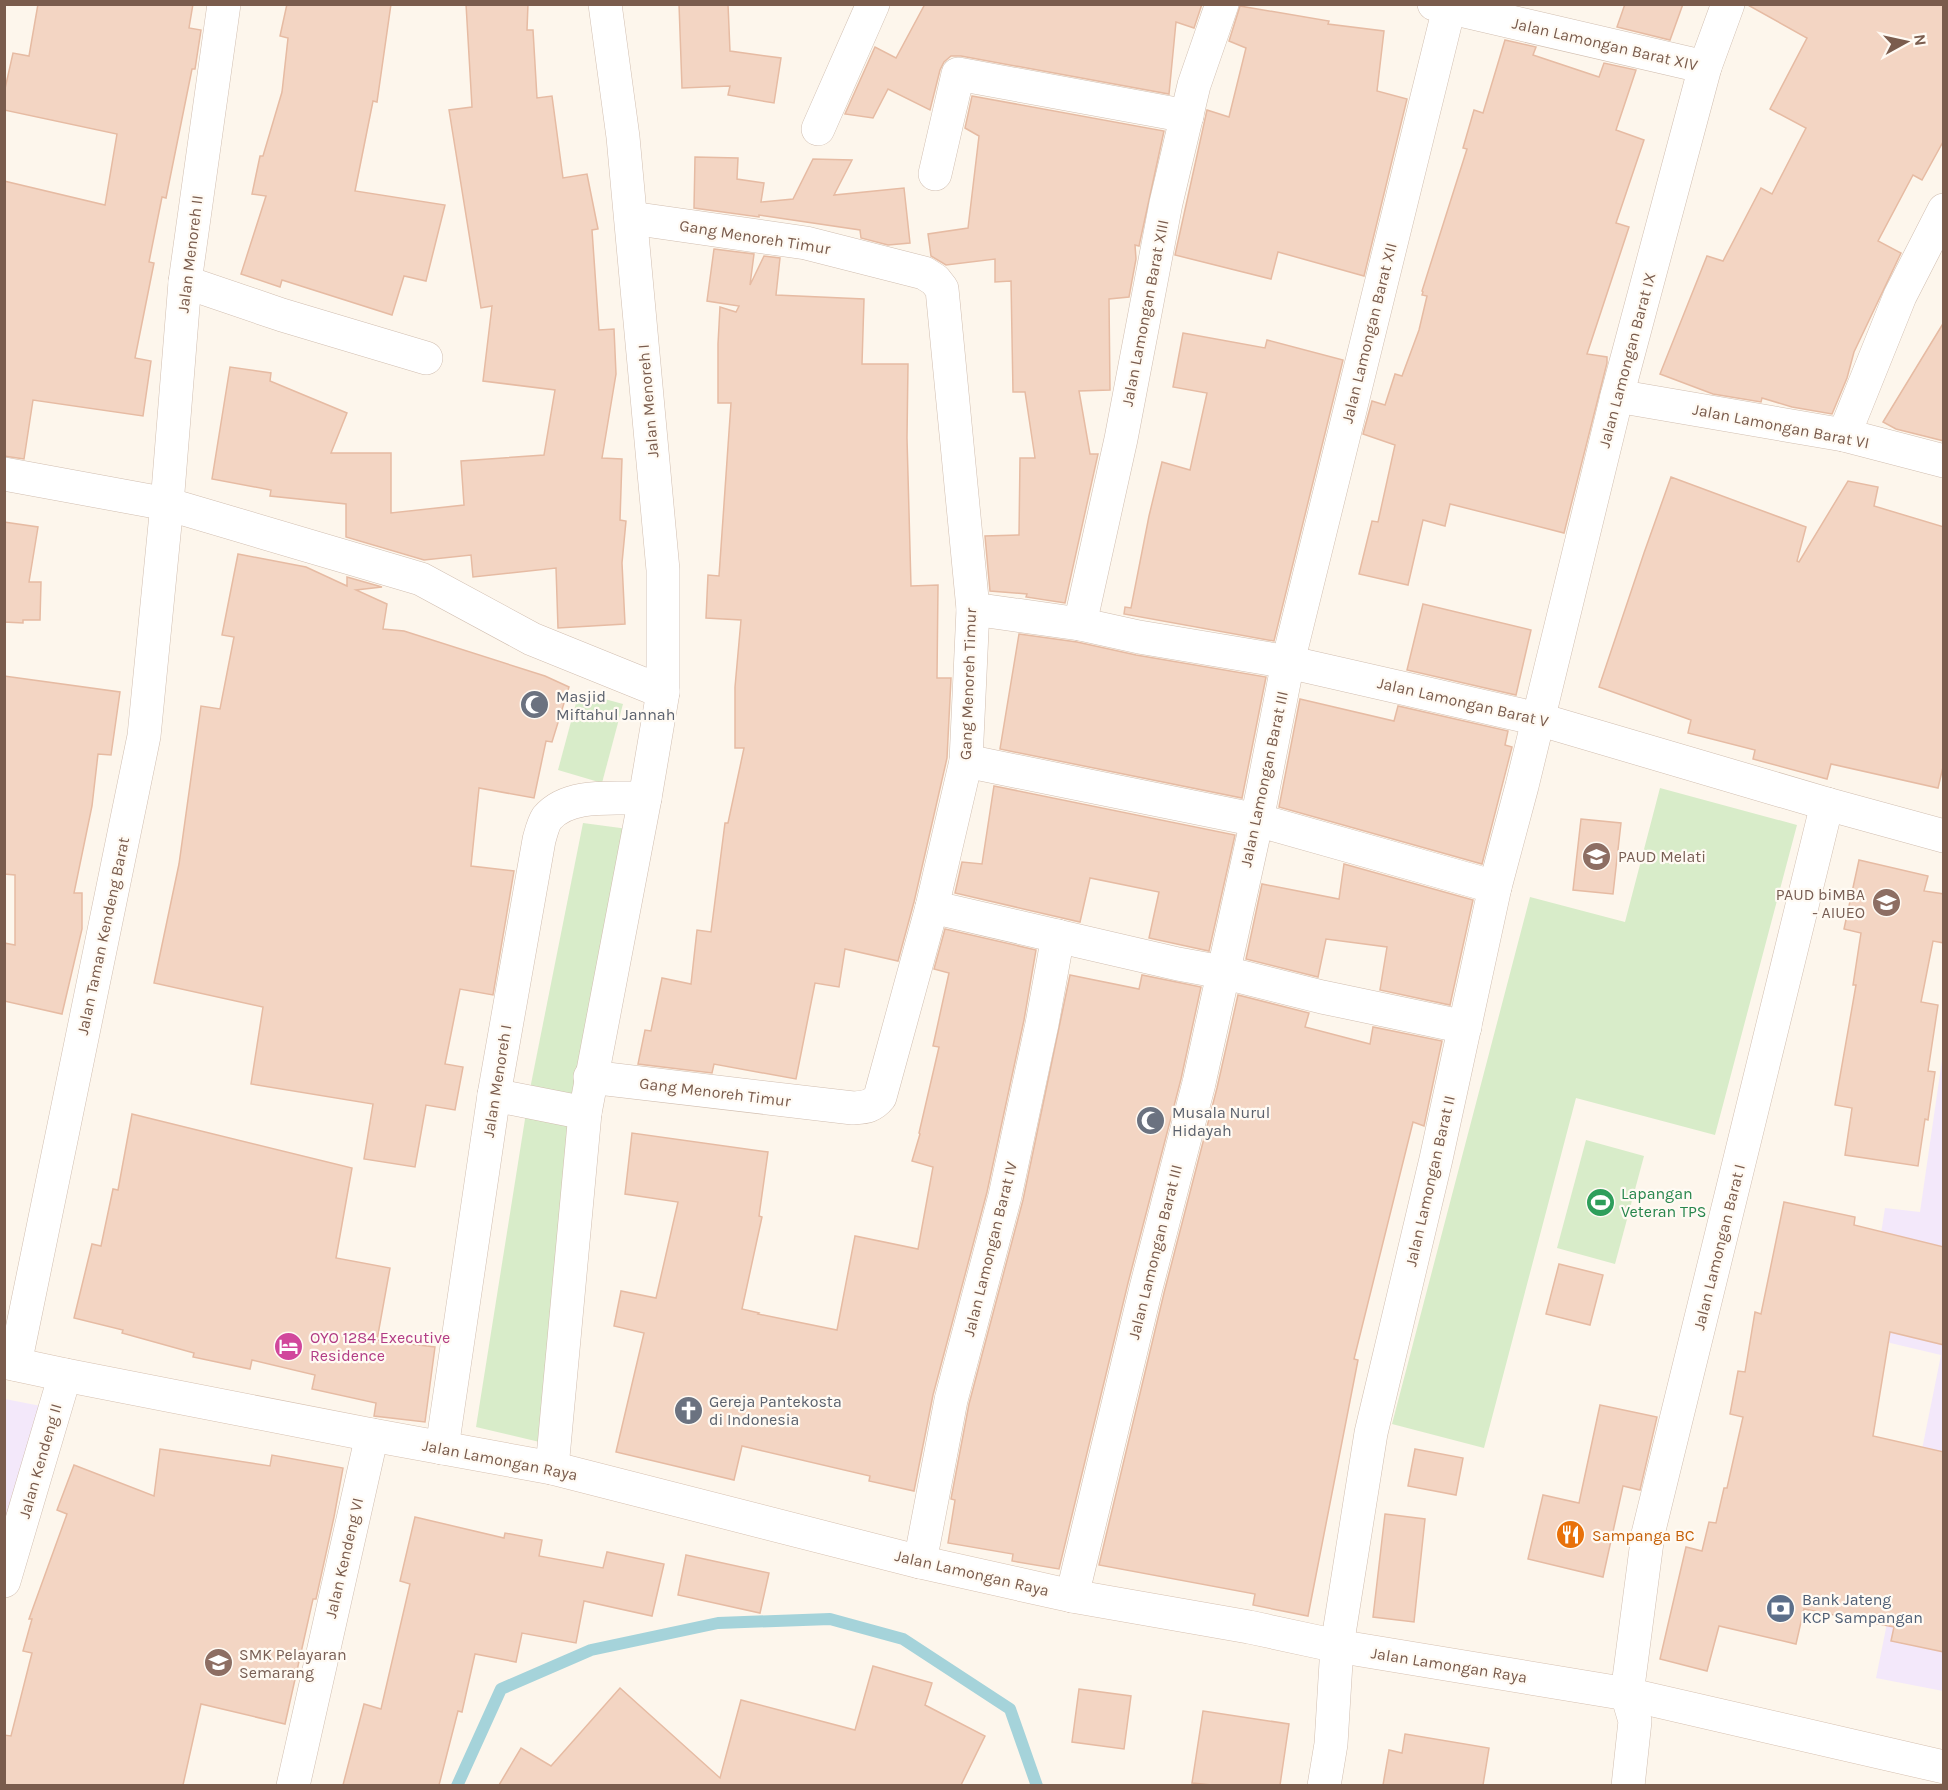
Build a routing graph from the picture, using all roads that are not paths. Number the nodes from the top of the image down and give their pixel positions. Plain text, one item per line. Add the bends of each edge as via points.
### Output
1 (224, 4) edge
2 (604, 4) edge
3 (873, 4) edge
4 (1222, 4) edge
5 (1728, 4) edge
6 (1444, 6) edge
7 (1705, 67) junction
8 (1187, 116) junction
9 (818, 129) dead end
10 (935, 174) dead end
11 (1944, 210) edge
12 (631, 218) junction
13 (185, 282) junction
14 (426, 358) dead end
15 (1617, 396) junction
16 (1844, 435) junction
17 (1944, 461) edge
18 (4, 474) edge
19 (167, 504) junction
20 (973, 609) junction
21 (1080, 624) junction
22 (1288, 662) junction
23 (663, 692) junction
24 (1538, 719) junction
25 (966, 761) junction
26 (645, 798) junction
27 (1827, 804) junction
28 (1257, 819) junction
29 (1944, 836) edge
30 (1495, 887) junction
31 (932, 907) junction
32 (1058, 936) junction
33 (1222, 972) junction
34 (1465, 1027) junction
35 (590, 1077) junction
36 (494, 1095) junction
37 (585, 1113) junction
38 (10, 1363) edge
39 (65, 1375) junction
40 (372, 1435) junction
41 (442, 1448) junction
42 (552, 1468) junction
43 (920, 1562) junction
44 (4, 1581) edge
45 (1072, 1596) junction
46 (1337, 1646) junction
47 (1627, 1694) junction
48 (1944, 1767) edge
49 (293, 1785) edge
50 (1324, 1785) edge
51 (1628, 1785) edge

1 - 13 street, Jalan Menoreh II
2 - 12 street, Jalan Menoreh I
3 - 9 street
4 - 8 street, Jalan Lamongan Barat XIII
5 - 7 street, Jalan Lamongan Barat IX
6 - 7 street, Jalan Lamongan Barat XIV
6 - 22 street, Jalan Lamongan Barat XII
7 - 15 street, Jalan Lamongan Barat IX
8 - 10 street via 958,74
8 - 21 street, Jalan Lamongan Barat XIII
11 - 16 street via 1900,296
12 - 20 street, Gang Menoreh Timur via 806,243 924,273 935,280 944,301
12 - 23 street, Jalan Menoreh I via 663,570
13 - 14 street
13 - 19 street, Jalan Menoreh II
15 - 16 street, Jalan Lamongan Barat VI
15 - 24 street, Jalan Lamongan Barat IX
16 - 17 street, Jalan Lamongan Barat VI
18 - 19 street
19 - 23 street via 421,579 532,639
19 - 38 street, Jalan Taman Kendeng Barat via 144,736
20 - 21 street, Jalan Lamongan Barat V
20 - 25 street, Gang Menoreh Timur
21 - 22 street, Jalan Lamongan Barat V
22 - 24 street, Jalan Lamongan Barat V
22 - 28 street, Jalan Lamongan Barat III
23 - 26 street, Jalan Menoreh I
24 - 27 street, Jalan Lamongan Barat V
24 - 30 street, Jalan Lamongan Barat II
25 - 28 street
25 - 31 street, Gang Menoreh Timur
26 - 35 street, Jalan Menoreh I
26 - 36 street, Jalan Menoreh I via 587,799 561,806 546,820 539,840
27 - 29 street, Jalan Lamongan Barat V
27 - 47 street, Jalan Lamongan Barat I via 1648,1534
28 - 30 street
28 - 33 street, Jalan Lamongan Barat III
30 - 34 street, Jalan Lamongan Barat II
31 - 32 street
31 - 35 street, Gang Menoreh Timur via 880,1097 868,1107
32 - 33 street
32 - 43 street, Jalan Lamongan Barat IV via 1005,1196 951,1400
33 - 34 street
33 - 45 street, Jalan Lamongan Barat III via 1199,1083
34 - 46 street, Jalan Lamongan Barat II via 1371,1433
35 - 37 street, Jalan Menoreh I
36 - 37 street
36 - 41 street, Jalan Menoreh I
37 - 42 street, Jalan Menoreh I
38 - 39 street, Jalan Lamongan Raya
39 - 40 street, Jalan Lamongan Raya
39 - 44 street, Jalan Kendeng II
40 - 41 street, Jalan Lamongan Raya
40 - 49 street, Jalan Kendeng VI
41 - 42 street, Jalan Lamongan Raya
42 - 43 street, Jalan Lamongan Raya
43 - 45 street, Jalan Lamongan Raya
45 - 46 street, Jalan Lamongan Raya
46 - 47 street, Jalan Lamongan Raya
46 - 50 street, Jalan Lamongan Barat II via 1331,1744
47 - 48 street, Jalan Lamongan Raya
47 - 51 street via 1635,1721

